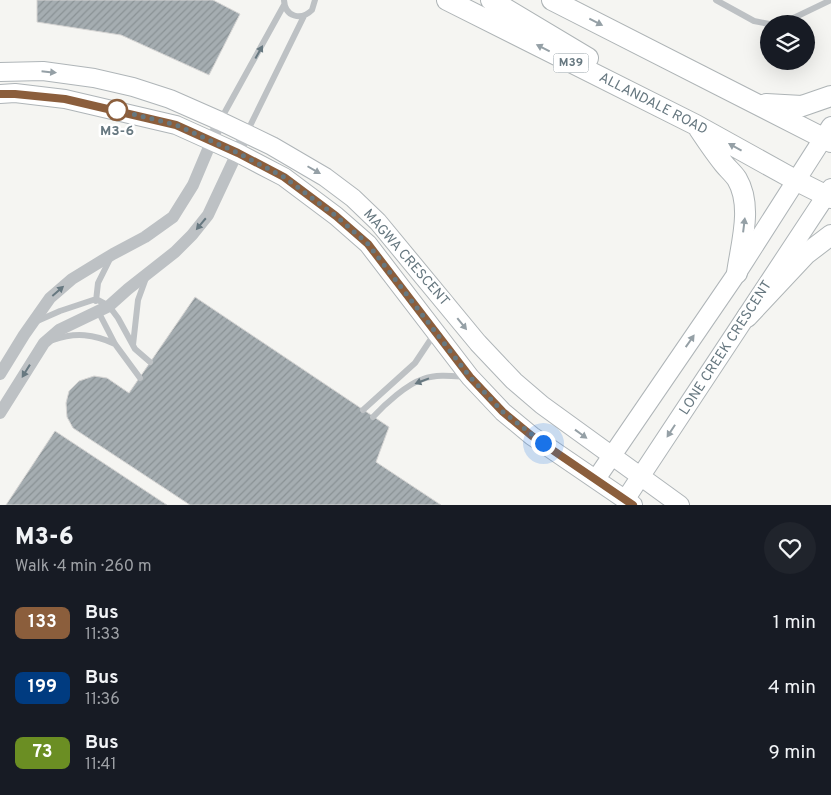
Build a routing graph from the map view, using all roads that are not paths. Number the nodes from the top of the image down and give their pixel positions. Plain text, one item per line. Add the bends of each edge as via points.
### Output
1 (315, 0) edge
2 (447, 0) edge
3 (490, 0) edge
4 (552, 0) edge
5 (716, 0) edge
6 (831, 0) edge
7 (284, 2) edge
8 (799, 15) edge
9 (304, 16) junction
10 (760, 22) edge
11 (0, 72) edge
12 (625, 90) junction
13 (0, 94) edge
14 (831, 96) edge
15 (756, 103) junction
16 (220, 121) junction
17 (696, 125) junction
18 (246, 134) junction
19 (829, 135) edge
20 (212, 141) junction
21 (238, 153) junction
22 (797, 181) junction
23 (829, 194) edge
24 (831, 235) edge
25 (113, 254) junction
26 (148, 272) junction
27 (737, 273) junction
28 (101, 306) junction
29 (746, 317) junction
30 (32, 324) junction
31 (436, 333) junction
32 (44, 343) junction
33 (114, 344) junction
34 (133, 345) junction
35 (150, 362) dead end
36 (0, 374) edge
37 (470, 377) junction
38 (140, 378) dead end
39 (363, 410) dead end
40 (0, 413) edge
41 (373, 416) dead end
42 (611, 456) junction
43 (640, 478) junction
44 (596, 479) junction
45 (629, 502) edge
46 (680, 505) edge

1 - 9 lane via 312,10
12 -> 2 main road, ALLANDALE ROAD / M39
3 - 12 main road via 607,70
4 -> 15 main road
5 - 10 lane
6 - 8 lane
7 - 9 lane via 289,13
16 -> 7 lane
9 - 18 lane
11 -> 16 street, MAGWA CRESCENT via 43,71 94,78 133,87
12 - 17 main road, ALLANDALE ROAD / M39
13 - 20 street, MAGWA CRESCENT via 65,99 120,111 176,125
14 - 15 main road via 802,106
15 - 19 main road
16 - 18 street, MAGWA CRESCENT
16 - 20 street
22 -> 17 main road, ALLANDALE ROAD / M39
27 -> 17 main road via 745,219 742,191 736,178
18 - 21 street
18 -> 42 street, MAGWA CRESCENT via 326,177 353,198 378,222 478,343 514,381 542,406
19 - 22 street
20 - 21 street, MAGWA CRESCENT
20 - 25 street via 193,185 173,217 146,237
21 -> 26 street via 208,215 175,252
21 - 31 street, MAGWA CRESCENT via 284,177 368,244
22 - 23 main road, ALLANDALE ROAD / M39
22 - 27 street
23 - 29 street, LONE CREEK CRESCENT
24 - 29 main road via 806,254
25 - 28 lane via 98,283
30 -> 25 street via 50,298 72,279
26 - 28 street
26 - 34 lane via 138,300
42 -> 27 street
28 - 30 lane via 60,311
28 - 32 street via 59,330
28 - 33 lane
28 - 34 lane via 118,318
29 -> 43 street, LONE CREEK CRESCENT
30 - 36 street
31 - 37 street, MAGWA CRESCENT
31 - 39 lane via 415,363
32 - 33 lane via 82,334 100,337
32 -> 40 street
33 - 38 lane
34 - 35 lane
37 -> 41 lane via 422,379
37 - 44 street, MAGWA CRESCENT via 503,412 532,436
42 - 43 street, MAGWA CRESCENT
42 - 44 street
43 - 45 street, LONE CREEK CRESCENT
43 - 46 street, MAGWA CRESCENT
44 - 45 street, MAGWA CRESCENT

